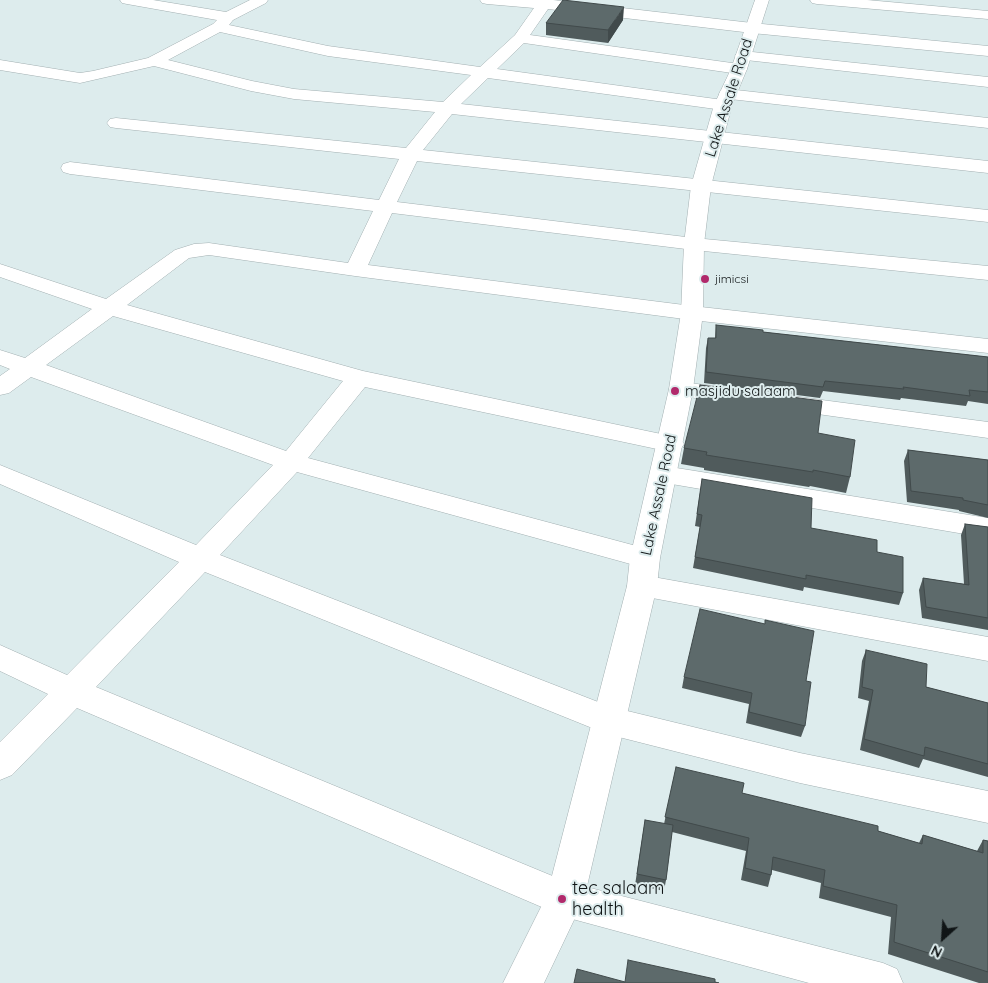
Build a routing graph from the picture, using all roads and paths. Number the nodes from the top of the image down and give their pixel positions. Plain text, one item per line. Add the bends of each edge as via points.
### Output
1 (127, 0) edge
2 (260, 0) edge
3 (487, 0) edge
4 (762, 0) edge
5 (817, 0) edge
6 (545, 2) edge
7 (988, 15) edge
8 (223, 22) junction
9 (752, 28) junction
10 (520, 38) junction
11 (988, 50) edge
12 (154, 61) junction
13 (742, 63) junction
14 (0, 65) edge
15 (485, 72) junction
16 (988, 82) edge
17 (725, 100) junction
18 (446, 108) junction
19 (116, 123) dead end
20 (988, 123) edge
21 (714, 137) junction
22 (410, 155) junction
23 (988, 167) edge
24 (70, 168) dead end
25 (701, 186) junction
26 (384, 206) junction
27 (988, 216) edge
28 (694, 244) junction
29 (0, 270) edge
30 (355, 270) junction
31 (988, 273) edge
32 (111, 308) junction
33 (692, 313) junction
34 (988, 346) edge
35 (0, 357) edge
36 (28, 367) junction
37 (359, 378) junction
38 (0, 388) edge
39 (681, 389) junction
40 (988, 430) edge
41 (670, 444) junction
42 (291, 462) junction
43 (0, 474) edge
44 (664, 475) junction
45 (988, 528) edge
46 (200, 559) junction
47 (643, 572) junction
48 (988, 649) edge
49 (0, 657) edge
50 (71, 691) junction
51 (607, 720) junction
52 (0, 765) edge
53 (988, 807) edge
54 (564, 899) junction
55 (523, 983) edge
56 (883, 983) edge

1 - 8 street
2 - 8 street
3 - 6 street
4 - 9 street, Lake Assale Road
5 - 7 street
6 - 9 street
6 - 10 street
8 - 12 street
8 - 15 street via 328,51
9 - 11 street
9 - 13 street, Lake Assale Road
10 - 13 street
10 - 15 street
12 - 14 street via 80,78
12 - 18 street via 294,94
13 - 16 street
13 - 17 street, Lake Assale Road
15 - 17 street
15 - 18 street
17 - 20 street
17 - 21 street, Lake Assale Road
18 - 21 street
18 - 22 street
19 - 22 street
21 - 23 street
21 - 25 street, Lake Assale Road
22 - 25 street
22 - 26 street
24 - 26 street
25 - 27 street
25 - 28 street, Lake Assale Road
26 - 28 street
26 - 30 street
28 - 31 street
28 - 33 street, Lake Assale Road
29 - 32 street
30 - 32 street via 209,249 194,250 182,254
30 - 33 street
32 - 36 street
32 - 37 street
33 - 34 street
33 - 39 street, Lake Assale Road
35 - 36 street
36 - 38 street
36 - 42 street
37 - 41 street
37 - 42 street
39 - 40 street
39 - 41 street, Lake Assale Road
41 - 44 street, Lake Assale Road
42 - 46 street
42 - 47 street
43 - 46 street
44 - 45 street
44 - 47 street, Lake Assale Road
46 - 50 street
46 - 51 street
47 - 48 street
47 - 51 street, Lake Assale Road
49 - 50 street
50 - 52 street
50 - 54 street
51 - 53 street via 800,768
51 - 54 street, Lake Assale Road
54 - 55 street, Lake Assale Road
54 - 56 street

